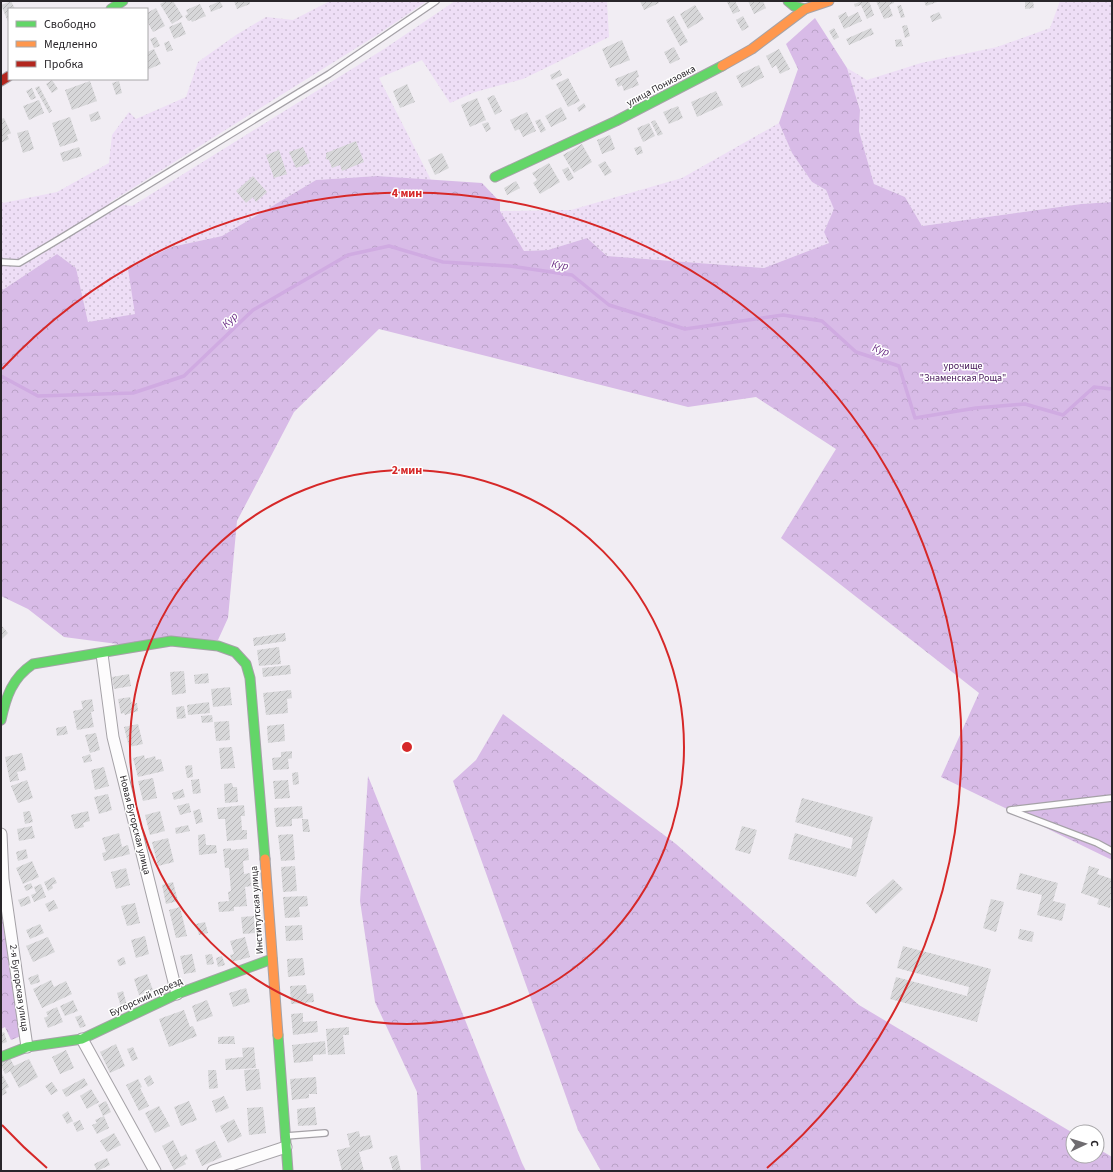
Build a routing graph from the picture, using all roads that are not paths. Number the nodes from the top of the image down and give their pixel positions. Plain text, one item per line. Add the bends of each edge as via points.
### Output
1 (123, 1) edge
2 (436, 1) edge
3 (788, 1) edge
4 (829, 1) edge
5 (112, 8) edge
6 (805, 9) junction
7 (495, 177) dead end
8 (1, 262) edge
9 (102, 654) junction
10 (1, 720) edge
11 (1112, 798) edge
12 (1, 834) edge
13 (1112, 850) edge
14 (272, 959) junction
15 (177, 994) junction
16 (82, 1039) junction
17 (27, 1047) junction
18 (1, 1057) edge
19 (325, 1133) dead end
20 (286, 1141) junction
21 (155, 1171) edge
22 (213, 1171) edge
23 (288, 1171) edge

1 - 5 street
2 - 8 lane via 329,74 19,264
3 - 6 street
4 - 6 street, улица Понизовка
6 - 7 street, улица Понизовка via 735,59 606,127
9 - 10 street via 33,664 22,670 8,693
9 - 14 street, Институтская улица via 171,641 218,646 235,652 246,664 250,678 259,779
9 - 15 street, Новая Бугорская улица via 113,737
11 - 13 lane via 1010,810
12 - 17 street, 2-я Бугорская улица via 3,879
14 - 15 street, Бугорский проезд
14 - 20 street, Институтская улица
15 - 16 street, Бугорский проезд
16 - 17 street, Бугорский проезд
16 - 21 street
17 - 18 street, Бугорский проезд
19 - 20 lane
20 - 22 street
20 - 23 street, Институтская улица

